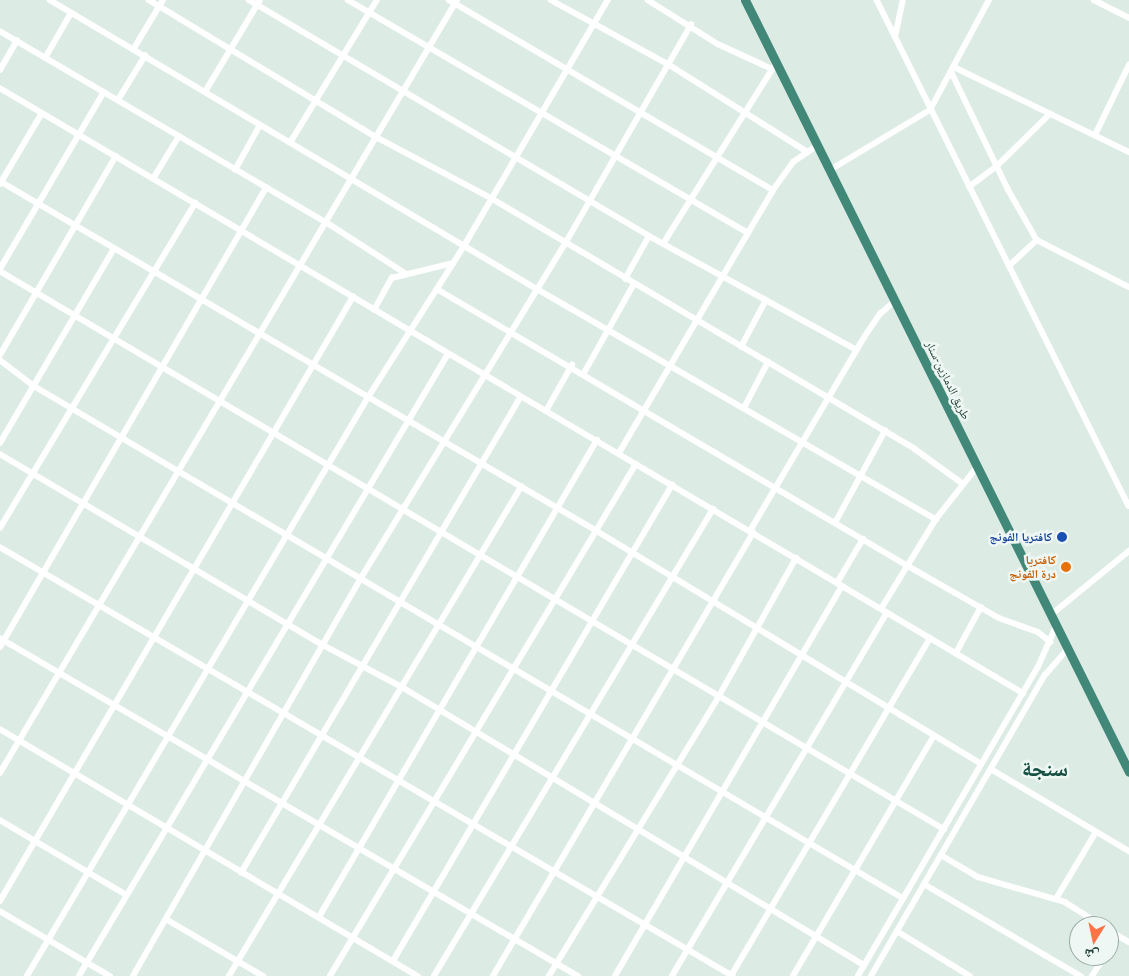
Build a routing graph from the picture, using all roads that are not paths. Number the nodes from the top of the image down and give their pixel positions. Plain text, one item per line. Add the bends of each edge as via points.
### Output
1 (50, 0) edge
2 (149, 0) edge
3 (163, 0) edge
4 (249, 0) edge
5 (348, 0) edge
6 (377, 0) edge
7 (551, 0) edge
8 (608, 0) edge
9 (648, 0) edge
10 (745, 0) edge
11 (877, 0) edge
12 (902, 0) edge
13 (989, 0) edge
14 (1094, 0) edge
15 (453, 1) edge
16 (258, 2) edge
17 (159, 6) junction
18 (72, 12) junction
19 (369, 13) junction
20 (1129, 18) edge
21 (594, 25) junction
22 (691, 25) junction
23 (0, 31) edge
24 (895, 37) junction
25 (17, 41) junction
26 (428, 48) junction
27 (230, 49) junction
28 (134, 50) junction
29 (145, 56) junction
30 (343, 57) junction
31 (46, 58) junction
32 (668, 64) junction
33 (774, 66) junction
34 (1129, 66) edge
35 (568, 69) junction
36 (0, 70) edge
37 (953, 70) junction
38 (1, 91) edge
39 (104, 92) junction
40 (205, 92) junction
41 (402, 93) junction
42 (118, 100) junction
43 (316, 101) junction
44 (930, 110) junction
45 (640, 112) junction
46 (742, 112) junction
47 (42, 113) junction
48 (1050, 114) junction
49 (542, 115) junction
50 (260, 125) junction
51 (80, 135) junction
52 (179, 136) junction
53 (1095, 136) junction
54 (376, 137) junction
55 (290, 143) junction
56 (818, 145) junction
57 (806, 151) junction
58 (1129, 152) edge
59 (116, 156) junction
60 (514, 156) junction
61 (715, 157) junction
62 (614, 158) junction
63 (997, 166) junction
64 (236, 170) junction
65 (830, 170) junction
66 (153, 179) junction
67 (351, 180) junction
68 (0, 183) edge
69 (970, 187) junction
70 (266, 188) junction
71 (773, 190) junction
72 (491, 198) junction
73 (689, 200) junction
74 (590, 201) junction
75 (195, 203) junction
76 (40, 205) junction
77 (326, 222) junction
78 (75, 226) junction
79 (241, 230) junction
80 (746, 232) junction
81 (649, 236) junction
82 (1037, 240) junction
83 (564, 244) junction
84 (663, 244) junction
85 (464, 246) junction
86 (114, 249) junction
87 (453, 263) junction
88 (301, 265) junction
89 (1009, 266) junction
90 (0, 270) edge
91 (153, 272) junction
92 (405, 273) junction
93 (721, 275) junction
94 (625, 279) junction
95 (634, 284) junction
96 (1129, 287) edge
97 (438, 289) junction
98 (537, 289) junction
99 (36, 292) junction
100 (353, 297) junction
101 (201, 300) junction
102 (766, 300) junction
103 (895, 301) junction
104 (374, 310) junction
105 (75, 316) junction
106 (696, 320) junction
107 (511, 330) junction
108 (608, 330) junction
109 (411, 332) junction
110 (260, 335) junction
111 (113, 339) junction
112 (741, 346) junction
113 (857, 350) junction
114 (448, 354) junction
115 (0, 355) edge
116 (0, 360) edge
117 (768, 362) junction
118 (572, 365) junction
119 (670, 365) junction
120 (312, 366) junction
121 (161, 368) junction
122 (584, 373) junction
123 (483, 376) junction
124 (34, 386) junction
125 (520, 398) junction
126 (829, 398) junction
127 (367, 399) junction
128 (220, 402) junction
129 (72, 408) junction
130 (744, 408) junction
131 (645, 409) junction
132 (546, 411) junction
133 (407, 420) junction
134 (885, 431) junction
135 (274, 434) junction
136 (122, 437) junction
137 (443, 440) junction
138 (597, 440) junction
139 (803, 442) junction
140 (0, 443) edge
141 (619, 453) junction
142 (0, 454) edge
143 (483, 464) junction
144 (636, 464) junction
145 (328, 466) junction
146 (977, 467) junction
147 (179, 471) junction
148 (32, 474) junction
149 (861, 476) junction
150 (962, 483) junction
151 (672, 485) junction
152 (521, 487) junction
153 (776, 487) junction
154 (366, 488) junction
155 (84, 502) junction
156 (234, 504) junction
157 (1129, 506) edge
158 (557, 508) junction
159 (713, 509) junction
160 (404, 511) junction
161 (936, 519) junction
162 (835, 522) junction
163 (0, 528) edge
164 (597, 531) junction
165 (752, 532) junction
166 (441, 533) junction
167 (287, 535) junction
168 (140, 537) junction
169 (863, 539) junction
170 (0, 547) edge
171 (1129, 551) edge
172 (633, 553) junction
173 (479, 555) junction
174 (325, 557) junction
175 (796, 558) junction
176 (908, 566) junction
177 (196, 570) junction
178 (44, 571) junction
179 (672, 577) junction
180 (361, 578) junction
181 (517, 578) junction
182 (840, 585) junction
183 (249, 600) junction
184 (555, 600) junction
185 (401, 602) junction
186 (714, 603) junction
187 (100, 605) junction
188 (981, 607) junction
189 (881, 609) junction
190 (887, 613) junction
191 (1051, 615) junction
192 (594, 622) junction
193 (287, 623) junction
194 (438, 624) junction
195 (1056, 626) junction
196 (757, 629) junction
197 (156, 638) junction
198 (930, 638) junction
199 (2, 639) edge
200 (1051, 642) junction
201 (632, 645) junction
202 (323, 646) junction
203 (477, 646) junction
204 (0, 647) edge
205 (1068, 649) junction
206 (956, 653) junction
207 (802, 656) junction
208 (363, 667) junction
209 (209, 669) junction
210 (515, 669) junction
211 (675, 670) junction
212 (60, 672) junction
213 (848, 685) junction
214 (402, 687) junction
215 (246, 690) junction
216 (553, 691) junction
217 (1023, 693) junction
218 (719, 696) junction
219 (116, 705) junction
220 (889, 709) junction
221 (439, 710) junction
222 (285, 713) junction
223 (591, 714) junction
224 (764, 723) junction
225 (0, 730) edge
226 (477, 734) junction
227 (168, 736) junction
228 (323, 736) junction
229 (934, 736) junction
230 (634, 739) junction
231 (19, 741) junction
232 (806, 748) junction
233 (515, 756) junction
234 (360, 758) junction
235 (206, 760) junction
236 (677, 764) junction
237 (981, 764) junction
238 (991, 769) junction
239 (1129, 772) edge
240 (0, 773) edge
241 (75, 773) junction
242 (852, 775) junction
243 (553, 778) junction
244 (398, 780) junction
245 (242, 781) junction
246 (724, 792) junction
247 (435, 801) junction
248 (897, 801) junction
249 (129, 804) junction
250 (281, 804) junction
251 (596, 805) junction
252 (768, 818) junction
253 (0, 820) edge
254 (320, 825) junction
255 (475, 825) junction
256 (165, 829) junction
257 (638, 829) junction
258 (944, 829) junction
259 (1096, 832) junction
260 (34, 840) junction
261 (811, 843) junction
262 (512, 846) junction
263 (358, 847) junction
264 (203, 851) junction
265 (1129, 851) edge
266 (941, 855) junction
267 (685, 857) junction
268 (395, 868) junction
269 (856, 870) junction
270 (88, 872) junction
271 (556, 872) junction
272 (241, 873) junction
273 (729, 883) junction
274 (924, 884) junction
275 (434, 891) junction
276 (127, 895) junction
277 (278, 896) junction
278 (596, 896) junction
279 (903, 898) junction
280 (1056, 899) junction
281 (0, 901) edge
282 (772, 910) junction
283 (0, 911) edge
284 (471, 913) junction
285 (1086, 916) edge
286 (319, 917) junction
287 (166, 919) junction
288 (645, 924) junction
289 (897, 931) junction
290 (817, 937) junction
291 (352, 938) junction
292 (516, 939) junction
293 (49, 940) junction
294 (688, 949) junction
295 (237, 961) junction
296 (393, 961) junction
297 (87, 962) junction
298 (557, 963) junction
299 (864, 965) junction
300 (27, 976) edge
301 (79, 976) edge
302 (110, 976) edge
303 (133, 976) edge
304 (229, 976) edge
305 (263, 976) edge
306 (330, 976) edge
307 (418, 976) edge
308 (434, 976) edge
309 (493, 976) edge
310 (549, 976) edge
311 (578, 976) edge
312 (615, 976) edge
313 (672, 976) edge
314 (732, 976) edge
315 (793, 976) edge
316 (858, 976) edge
317 (871, 976) edge
318 (970, 976) edge
319 (1081, 976) edge

1 - 18 street
2 - 17 street
3 - 17 street
4 - 16 street
5 - 19 street
6 - 19 street
7 - 21 street
8 - 21 street
9 - 22 street
10 - 33 highway, طريق الدمازين-سنار
11 - 24 street
12 - 24 street
13 - 37 street
14 - 20 street
15 - 26 street
15 - 35 street
16 - 27 street
16 - 30 street
17 - 27 street
17 - 28 street
18 - 28 street
18 - 31 street
19 - 26 street
19 - 30 street
21 - 32 street
21 - 35 street
22 - 32 street
22 - 33 street via 718,44
23 - 25 street
24 - 44 street
25 - 31 street
25 - 36 street
26 - 41 street
26 - 49 street
27 - 40 street
27 - 43 street
28 - 29 street
29 - 40 street
29 - 42 street
30 - 41 street
30 - 43 street
31 - 39 street
32 - 45 street
32 - 46 street
33 - 46 street
33 - 56 highway, طريق الدمازين-سنار
34 - 53 street
35 - 45 street
35 - 49 street
37 - 44 street
37 - 48 street
37 - 63 street
38 - 47 street
39 - 42 street
39 - 51 street
40 - 50 street
41 - 54 street
41 - 60 street
42 - 52 street
43 - 54 street
43 - 55 street
44 - 65 street
44 - 69 street
45 - 61 street
45 - 62 street
46 - 57 street
46 - 61 street
47 - 51 street
47 - 68 street
48 - 53 street
48 - 63 street
49 - 60 street
49 - 62 street
50 - 55 street
50 - 64 street
51 - 59 street
51 - 76 street
52 - 64 street
52 - 66 street
53 - 58 street
54 - 67 street
54 - 72 street
55 - 67 street
56 - 57 street
56 - 65 highway, طريق الدمازين-سنار
57 - 71 street
59 - 66 street
59 - 78 street
60 - 72 street
60 - 74 street
61 - 71 street
61 - 73 street
62 - 73 street
62 - 74 street
63 - 69 street
63 - 82 street
64 - 70 street
65 - 103 highway, طريق الدمازين-سنار
66 - 75 street
67 - 77 street
67 - 85 street
68 - 76 street
69 - 89 street
70 - 77 street
70 - 79 street
71 - 80 street
72 - 83 street
72 - 85 street
73 - 80 street
73 - 84 street
74 - 81 street
74 - 83 street
75 - 79 street
75 - 91 street
76 - 78 street
76 - 90 street
77 - 88 street
77 - 92 street
78 - 86 street
78 - 99 street
79 - 88 street
79 - 101 street
80 - 93 street
81 - 84 street
81 - 94 street
82 - 89 street
82 - 96 street
83 - 94 street
83 - 98 street
84 - 93 street
85 - 87 street
85 - 98 street
86 - 91 street
86 - 105 street
87 - 92 street
87 - 97 street
88 - 100 street
88 - 110 street
89 - 157 street
90 - 99 street
91 - 101 street
91 - 111 street
92 - 104 street via 392,278
93 - 102 street
93 - 106 street
94 - 95 street
95 - 106 street
95 - 108 street
97 - 107 street
97 - 109 street
98 - 107 street
98 - 108 street
99 - 105 street
99 - 115 street
100 - 104 street
100 - 120 street
101 - 110 street
101 - 121 street
102 - 112 street
102 - 113 street
103 - 113 street via 880,314
103 - 146 highway, طريق الدمازين-سنار
104 - 109 street
105 - 111 street
105 - 124 street
106 - 112 street
106 - 119 street
107 - 118 street
107 - 123 street
108 - 119 street
108 - 122 street
109 - 114 street
109 - 127 street
110 - 120 street
110 - 128 street
111 - 121 street
111 - 129 street
112 - 117 street
113 - 126 street
114 - 123 street
114 - 133 street
116 - 124 street
117 - 126 street
117 - 130 street
118 - 122 street
118 - 132 street
119 - 130 street
119 - 131 street
120 - 127 street
120 - 135 street
121 - 128 street
121 - 136 street
122 - 131 street
123 - 125 street
123 - 137 street
124 - 129 street
124 - 140 street
125 - 132 street
125 - 143 street
126 - 134 street
126 - 139 street
127 - 133 street
127 - 145 street
128 - 135 street
128 - 147 street
129 - 136 street
129 - 148 street
130 - 139 street
131 - 141 street
131 - 153 street
132 - 138 street
133 - 137 street
133 - 154 street
134 - 149 street
134 - 150 street
135 - 145 street
135 - 156 street
136 - 147 street
136 - 155 street
137 - 143 street
137 - 160 street
138 - 141 street
138 - 158 street
139 - 149 street
139 - 153 street
141 - 144 street
142 - 148 street
143 - 152 street
143 - 166 street
144 - 151 street
144 - 164 street
145 - 154 street
145 - 167 street
146 - 150 street
146 - 191 highway, طريق الدمازين-سنار
147 - 156 street
147 - 168 street
148 - 155 street
148 - 163 street
149 - 161 street
149 - 162 street
150 - 161 street
151 - 159 street
151 - 172 street
152 - 158 street
152 - 173 street
153 - 162 street
153 - 165 street
154 - 160 street
154 - 174 street
155 - 168 street
155 - 178 street
156 - 167 street
156 - 177 street
158 - 164 street
158 - 181 street
159 - 165 street
159 - 179 street
160 - 166 street
160 - 180 street
161 - 176 street
162 - 169 street
164 - 172 street
164 - 184 street
165 - 175 street
165 - 186 street
166 - 173 street
166 - 185 street
167 - 174 street
167 - 183 street
168 - 177 street
168 - 187 street
169 - 176 street
169 - 182 street
170 - 178 street
171 - 191 street
172 - 179 street
172 - 192 street
173 - 181 street
173 - 194 street
174 - 180 street
174 - 193 street
175 - 182 street
175 - 196 street
176 - 188 street
176 - 189 street
177 - 183 street
177 - 197 street
178 - 187 street
178 - 199 street
179 - 186 street
179 - 201 street
180 - 185 street
180 - 202 street
181 - 184 street
181 - 203 street
182 - 189 street
182 - 207 street
183 - 193 street
183 - 209 street
184 - 192 street
184 - 210 street
185 - 194 street
185 - 208 street
186 - 196 street
186 - 211 street
187 - 197 street
187 - 212 street
188 - 200 street via 1038,632
188 - 206 street
189 - 190 street
190 - 198 street
190 - 213 street
191 - 195 highway, طريق الدمازين-سنار
192 - 201 street
192 - 216 street
193 - 202 street
193 - 215 street
194 - 203 street
194 - 214 street
195 - 200 street
195 - 205 highway, طريق الدمازين-سنار
196 - 207 street
196 - 218 street
197 - 209 street
197 - 219 street
198 - 206 street
198 - 220 street
199 - 204 street
199 - 212 street
200 - 217 street
201 - 211 street
201 - 223 street
202 - 208 street
202 - 222 street
203 - 210 street
203 - 221 street
205 - 238 street via 1045,674
205 - 239 highway, طريق الدمازين-سنار
206 - 217 street
207 - 213 street
207 - 224 street
208 - 214 street
208 - 228 street
209 - 215 street
209 - 227 street
210 - 216 street
210 - 226 street
211 - 218 street
211 - 230 street
212 - 219 street
212 - 231 street
213 - 220 street
213 - 232 street
214 - 221 street
214 - 234 street
215 - 222 street
215 - 235 street
216 - 223 street
216 - 233 street
217 - 237 street
218 - 224 street
218 - 236 street
219 - 227 street
219 - 241 street
220 - 229 street
220 - 242 street
221 - 226 street
221 - 244 street
222 - 228 street
222 - 245 street
223 - 230 street
223 - 243 street
224 - 232 street
224 - 246 street
225 - 231 street
226 - 233 street
226 - 247 street
227 - 235 street
227 - 249 street
228 - 234 street
228 - 250 street
229 - 237 street
229 - 248 street
230 - 236 street
230 - 251 street
231 - 240 street
231 - 241 street
232 - 242 street
232 - 252 street
233 - 243 street
233 - 255 street
234 - 244 street
234 - 254 street
235 - 245 street
235 - 256 street
236 - 246 street
236 - 257 street
237 - 258 street
238 - 259 street
238 - 266 street
241 - 249 street
241 - 260 street
242 - 248 street
242 - 261 street
243 - 251 street
243 - 262 street
244 - 247 street
244 - 263 street
245 - 250 street
245 - 264 street
246 - 252 street
246 - 267 street
247 - 255 street
247 - 268 street
248 - 258 street
248 - 269 street
249 - 256 street
249 - 270 street
250 - 254 street
250 - 272 street
251 - 257 street
251 - 271 street
252 - 261 street
252 - 273 street
253 - 260 street
254 - 263 street
254 - 277 street
255 - 262 street
255 - 275 street
256 - 264 street
256 - 276 street
257 - 267 street
257 - 278 street
258 - 279 street
259 - 265 street
259 - 280 street
260 - 270 street
260 - 281 street
261 - 269 street
261 - 282 street
262 - 271 street
262 - 284 street
263 - 268 street
263 - 286 street
264 - 272 street
264 - 287 street
266 - 274 street
266 - 280 street via 978,877
267 - 273 street
267 - 288 street
268 - 275 street
268 - 291 street
269 - 279 street
269 - 290 street
270 - 276 street
270 - 293 street
271 - 278 street
271 - 292 street
272 - 277 street
273 - 282 street
273 - 294 street
274 - 289 street
274 - 319 street
275 - 284 street
275 - 296 street
276 - 297 street
277 - 286 street
277 - 295 street
278 - 288 street
278 - 298 street
279 - 299 street
280 - 285 street
282 - 290 street
282 - 314 street
283 - 293 street
284 - 292 street
284 - 308 street
286 - 291 street
287 - 295 street
287 - 303 street
288 - 294 street
288 - 312 street
289 - 317 street
289 - 318 street
290 - 299 street
290 - 315 street
291 - 296 street
291 - 306 street
292 - 298 street
292 - 309 street
293 - 297 street
293 - 300 street
294 - 313 street
294 - 314 street
295 - 304 street
295 - 305 street
296 - 307 street
297 - 301 street
297 - 302 street
298 - 310 street
298 - 311 street
299 - 316 street

